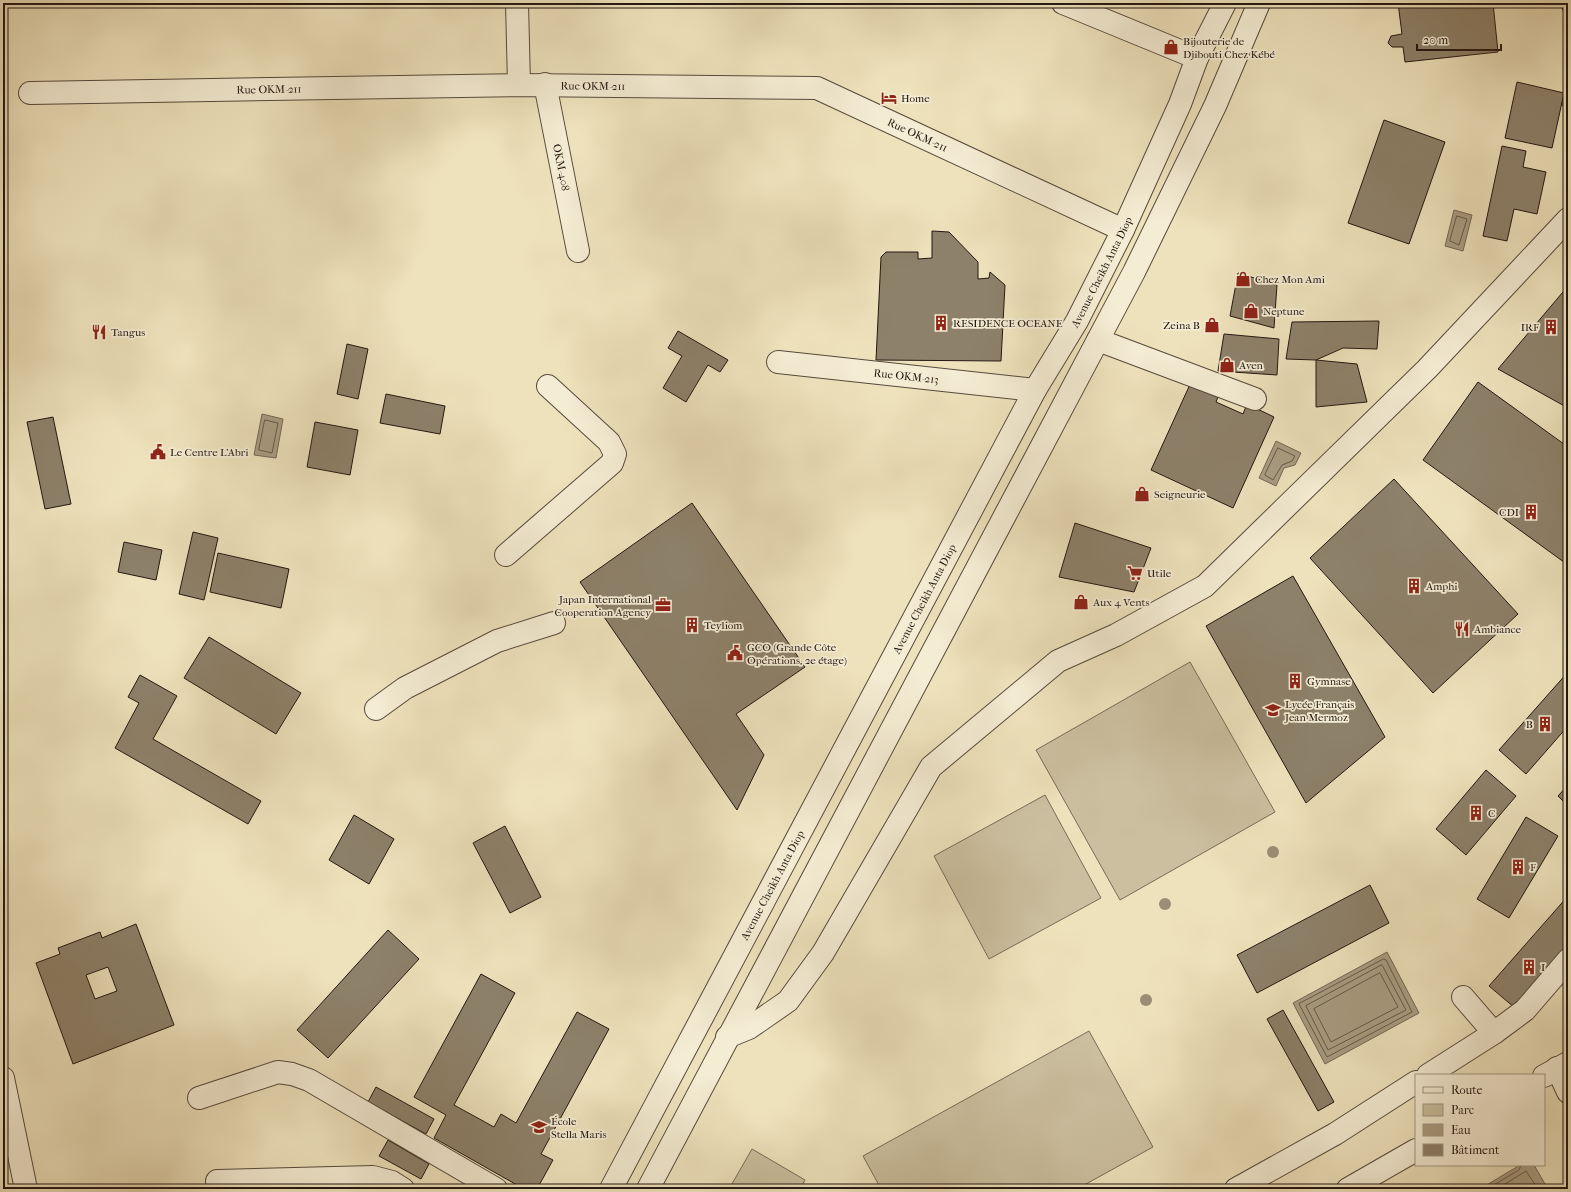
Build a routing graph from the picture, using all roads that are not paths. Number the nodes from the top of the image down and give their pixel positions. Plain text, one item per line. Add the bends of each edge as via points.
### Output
1 (517, 3) edge
2 (1063, 3) edge
3 (1225, 3) edge
4 (1259, 3) edge
5 (1197, 58) junction
6 (519, 84) junction
7 (545, 84) junction
8 (30, 92) dead end
9 (1568, 219) edge
10 (1123, 230) junction
11 (578, 251) dead end
12 (1098, 340) junction
13 (778, 362) dead end
14 (548, 386) dead end
15 (1035, 390) junction
16 (1256, 400) dead end
17 (506, 555) dead end
18 (554, 623) dead end
19 (376, 709) dead end
20 (1568, 960) edge
21 (1463, 997) dead end
22 (1494, 1033) junction
23 (727, 1037) junction
24 (1556, 1069) edge
25 (1430, 1074) edge
26 (3, 1078) edge
27 (1415, 1083) edge
28 (1568, 1092) edge
29 (199, 1098) dead end
30 (1415, 1151) edge
31 (217, 1181) dead end
32 (26, 1189) edge
33 (403, 1189) edge
34 (496, 1189) edge
35 (611, 1189) edge
36 (648, 1189) edge
37 (1236, 1189) edge
38 (1348, 1189) edge

1 - 6 street
2 - 5 street
3 - 5 street, Avenue Cheikh Anta Diop
4 - 12 street via 1190,160
5 - 10 street, Avenue Cheikh Anta Diop via 1180,104
6 - 7 street, Rue OKM-211
6 - 8 street, Rue OKM-211
7 - 10 street, Rue OKM-211 via 817,88
7 - 11 street, OKM-408
9 - 23 street via 1426,369 1205,586 1116,636 1058,661 931,767 823,953 788,1000 749,1028
10 - 15 street, Avenue Cheikh Anta Diop via 1077,321
12 - 16 street
12 - 23 street
13 - 15 street, Rue OKM-213
14 - 17 street via 609,442 615,454 612,463
15 - 35 street, Avenue Cheikh Anta Diop
18 - 19 street via 497,641 404,688
20 - 22 street via 1525,1010
21 - 22 street
22 - 25 street
23 - 36 street
24 - 28 street
26 - 32 street
27 - 37 street via 1335,1134
29 - 34 street via 278,1072 292,1074 323,1088
30 - 38 street
31 - 33 street via 373,1176 392,1182

